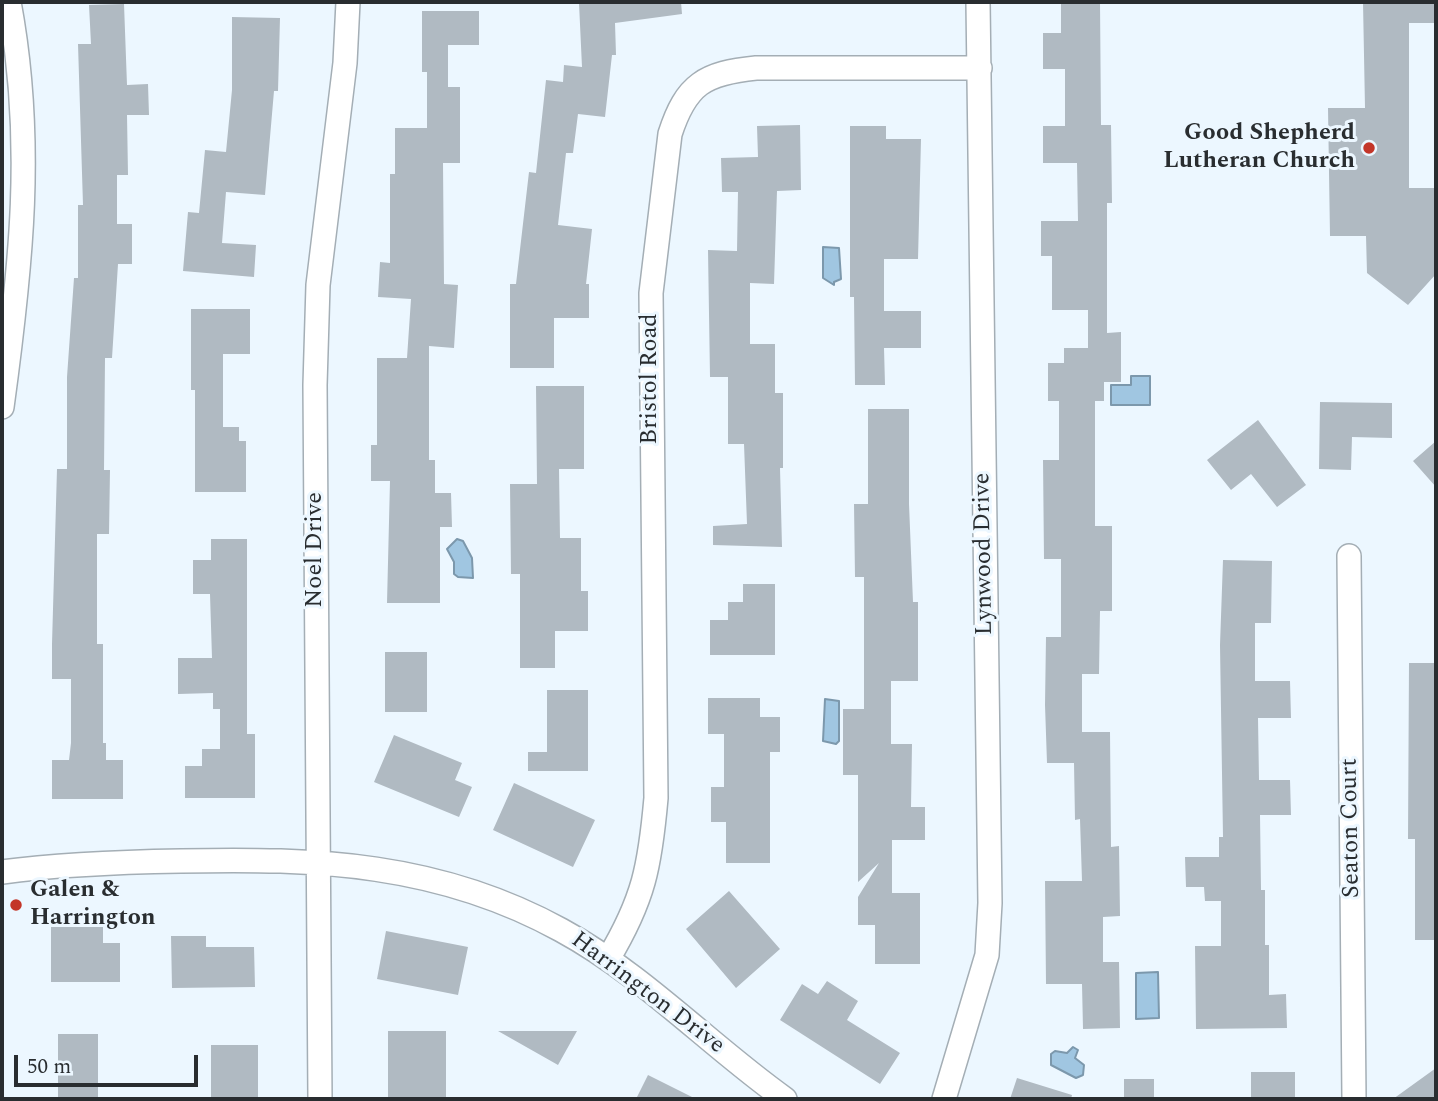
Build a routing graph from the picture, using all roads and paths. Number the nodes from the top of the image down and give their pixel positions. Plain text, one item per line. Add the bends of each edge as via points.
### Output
1 (9, 2) edge
2 (348, 2) edge
3 (978, 2) edge
4 (979, 68) junction
5 (2, 407) edge
6 (1349, 556) dead end
7 (319, 861) junction
8 (2, 872) edge
9 (608, 959) junction
10 (320, 1099) edge
11 (785, 1099) edge
12 (944, 1099) edge
13 (1354, 1099) edge

1 - 5 street via 24,115 25,203
2 - 7 street, Noel Drive via 318,285
3 - 4 street, Lynwood Drive
4 - 9 street, Bristol Road via 726,71 695,86 676,114 651,293 656,798 650,861 640,898
4 - 12 street, Lynwood Drive via 989,903 987,955
6 - 13 street, Seaton Court
7 - 8 street, Harrington Drive via 103,863
7 - 9 street, Harrington Drive via 432,878 497,900 561,930
7 - 10 street, Noel Drive
9 - 11 street, Harrington Drive

